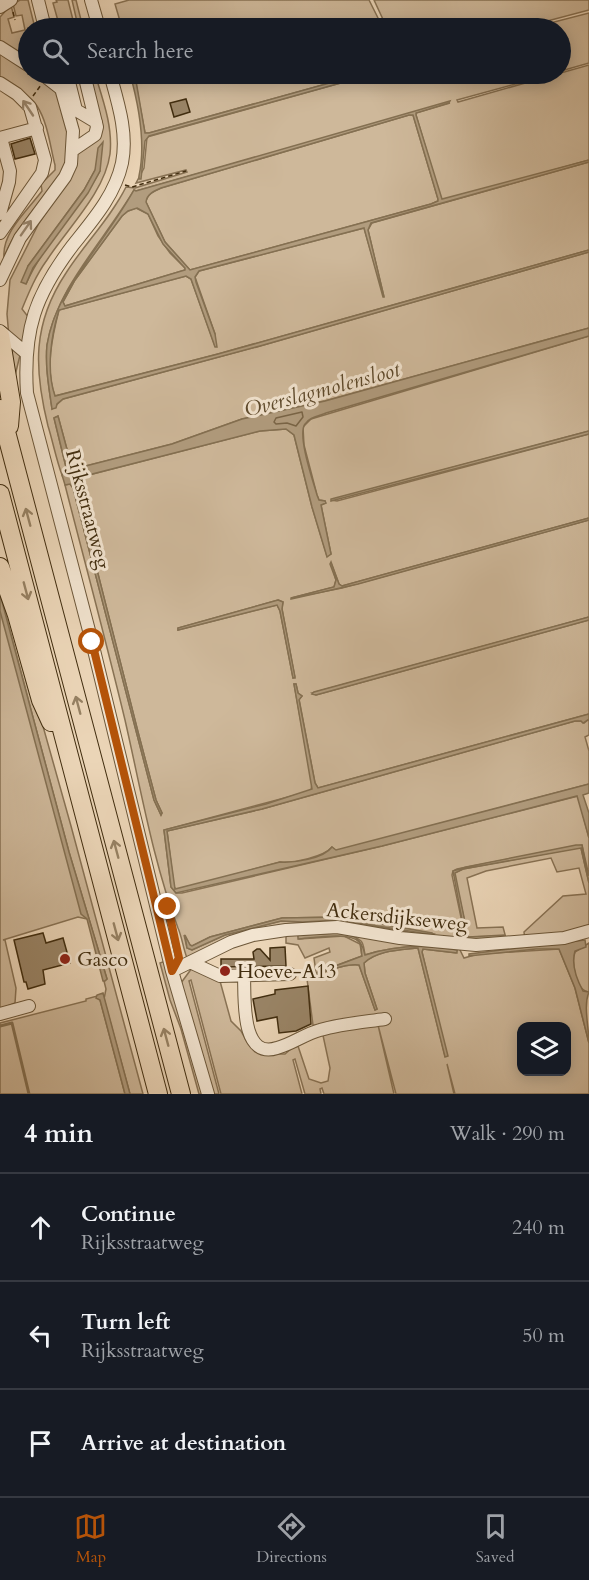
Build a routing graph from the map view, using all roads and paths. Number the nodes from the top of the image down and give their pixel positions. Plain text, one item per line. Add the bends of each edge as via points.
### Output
1 (11, 0) edge
2 (38, 0) edge
3 (91, 0) edge
4 (0, 7) edge
5 (42, 18) edge
6 (96, 18) edge
7 (0, 47) edge
8 (18, 59) edge
9 (0, 83) edge
10 (42, 84) edge
11 (57, 84) edge
12 (70, 84) edge
13 (86, 84) edge
14 (113, 84) edge
15 (27, 104) junction
16 (96, 122) junction
17 (37, 128) junction
18 (1, 138) edge
19 (73, 150) junction
20 (186, 171) dead end
21 (116, 182) junction
22 (0, 214) edge
23 (0, 233) edge
24 (0, 280) edge
25 (0, 333) edge
26 (26, 353) junction
27 (0, 409) edge
28 (8, 440) junction
29 (0, 494) edge
30 (0, 567) edge
31 (74, 774) junction
32 (589, 932) edge
33 (192, 963) junction
34 (172, 971) junction
35 (290, 974) dead end
36 (244, 975) junction
37 (29, 1006) dead end
38 (0, 1014) edge
39 (385, 1019) dead end
40 (158, 1094) edge
41 (181, 1094) edge
42 (208, 1094) edge

1 - 4 street
2 - 5 street
3 - 6 street
7 - 8 street
9 - 15 street
10 - 15 path
11 - 19 street via 72,131
12 - 16 street via 76,110
13 - 16 street
14 - 21 street, Rijksstraatweg via 123,135
17 -> 15 street
16 - 19 street via 95,135
17 - 18 street
17 - 23 street via 45,167
18 - 22 street via 10,171
24 -> 19 street via 20,238 65,177
20 - 21 path via 132,187
21 - 26 street, Rijksstraatweg via 43,292 32,316
25 - 26 street
25 - 28 highway via 11,402
26 - 34 street, Rijksstraatweg via 27,393
27 - 28 highway
41 -> 28 highway
29 -> 31 highway
30 - 31 highway via 41,700
31 -> 40 highway
32 - 33 street, Ackersdijkseweg via 564,938 476,945 337,927 305,928 253,935
33 - 34 street, Ackersdijkseweg
33 - 36 street via 220,976
34 - 42 street, Rijksstraatweg
35 - 36 street
36 - 39 street via 248,1030 262,1049 274,1049 319,1030
37 - 38 street

